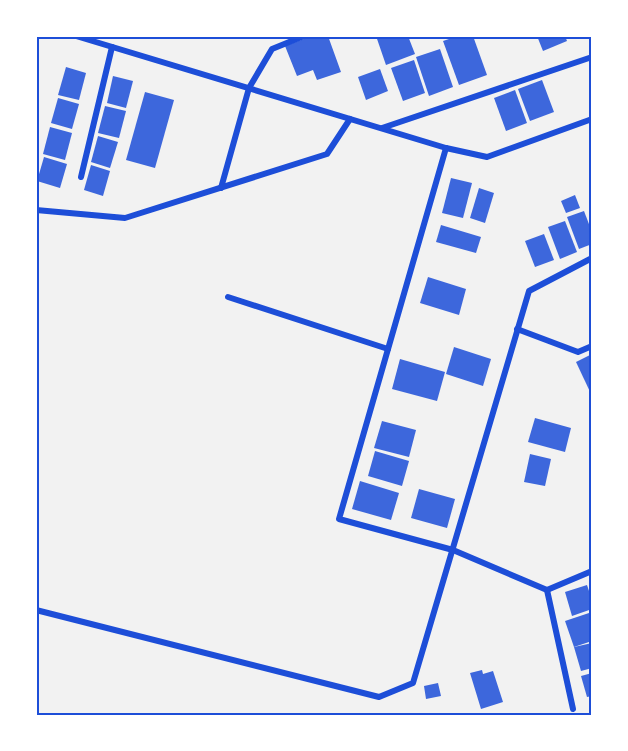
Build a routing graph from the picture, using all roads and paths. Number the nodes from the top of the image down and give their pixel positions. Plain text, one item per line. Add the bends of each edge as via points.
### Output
1 (76, 36) edge
2 (304, 36) edge
3 (112, 47) junction
4 (592, 57) edge
5 (249, 88) junction
6 (350, 119) junction
7 (592, 119) edge
8 (381, 128) junction
9 (446, 147) junction
10 (81, 177) dead end
11 (221, 188) junction
12 (36, 210) edge
13 (592, 258) edge
14 (228, 297) dead end
15 (517, 329) junction
16 (592, 346) edge
17 (388, 350) junction
18 (453, 550) junction
19 (592, 572) edge
20 (547, 590) junction
21 (36, 610) edge
22 (573, 709) dead end

1 - 3 street
2 - 5 street via 272,49
3 - 5 street
3 - 10 street
4 - 8 street
5 - 6 street
5 - 11 street
6 - 8 street
6 - 11 street via 327,154
7 - 9 street via 487,157
8 - 9 street
9 - 17 street
11 - 12 street via 125,218
13 - 15 street via 529,291
14 - 17 street
15 - 16 street via 578,352
15 - 18 street
17 - 18 street via 339,519
18 - 20 street
18 - 21 street via 413,683 379,697
19 - 20 street
20 - 22 street

